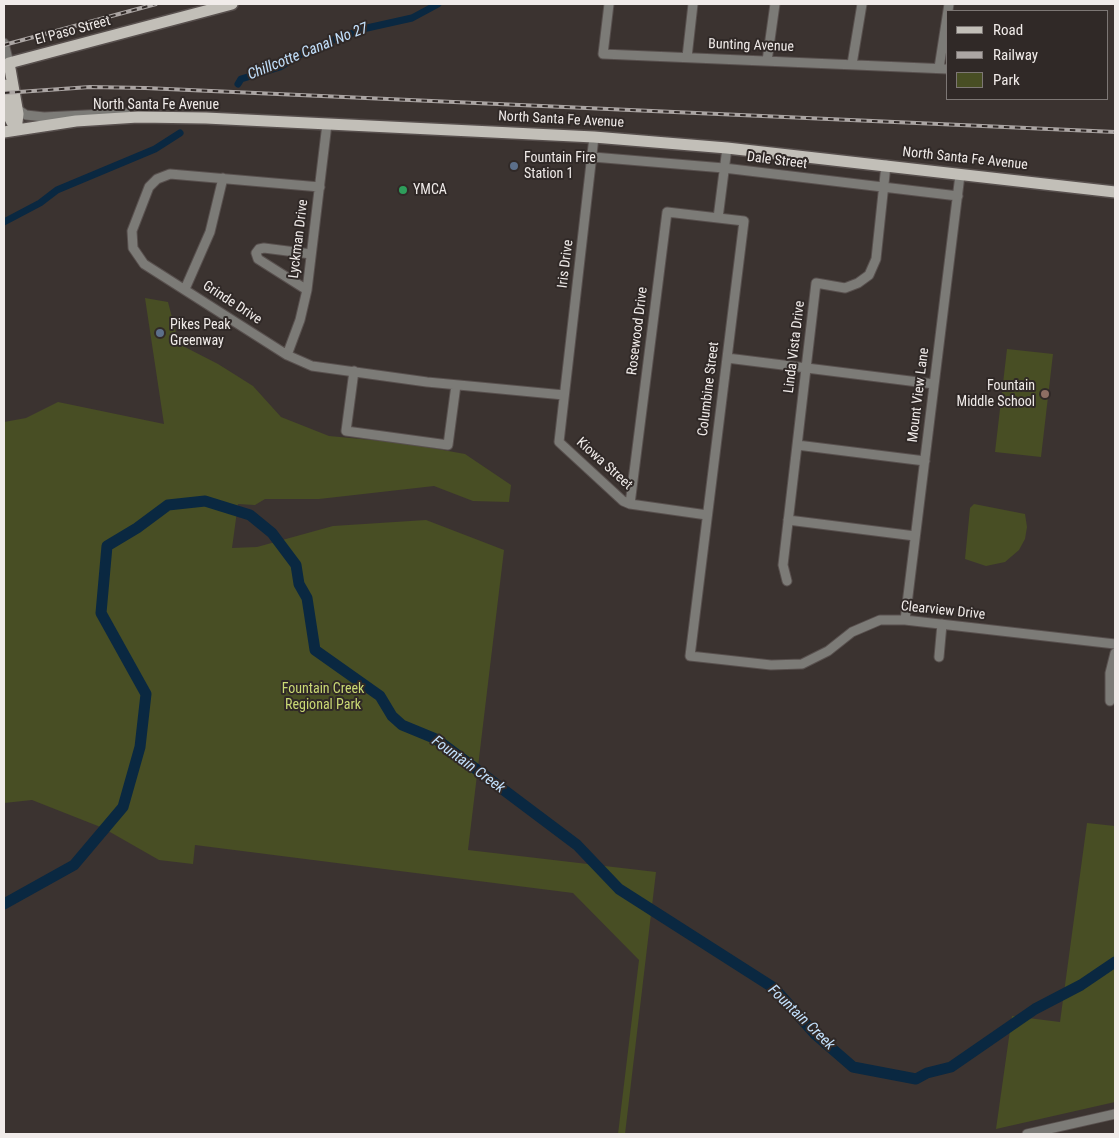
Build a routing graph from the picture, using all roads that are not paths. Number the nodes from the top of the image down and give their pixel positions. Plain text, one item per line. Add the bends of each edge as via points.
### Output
1 (232, 4) edge
2 (609, 4) edge
3 (693, 4) edge
4 (775, 4) edge
5 (862, 4) edge
6 (946, 36) edge
7 (4, 43) edge
8 (687, 57) junction
9 (767, 60) junction
10 (9, 63) junction
11 (852, 64) junction
12 (943, 68) edge
13 (4, 85) edge
14 (17, 109) junction
15 (138, 117) junction
16 (326, 124) junction
17 (16, 130) junction
18 (4, 132) edge
19 (594, 137) junction
20 (727, 148) junction
21 (593, 157) junction
22 (886, 165) junction
23 (724, 168) junction
24 (960, 174) junction
25 (223, 178) junction
26 (320, 186) junction
27 (884, 187) junction
28 (1115, 192) edge
29 (958, 196) junction
30 (718, 218) junction
31 (312, 254) junction
32 (184, 289) junction
33 (307, 290) junction
34 (287, 355) junction
35 (727, 358) junction
36 (806, 368) junction
37 (354, 372) junction
38 (934, 384) junction
39 (456, 385) junction
40 (564, 395) junction
41 (797, 445) junction
42 (925, 461) junction
43 (630, 504) junction
44 (708, 515) junction
45 (788, 520) junction
46 (915, 536) junction
47 (787, 581) dead end
48 (905, 620) junction
49 (942, 624) junction
50 (1115, 644) edge
51 (1115, 653) edge
52 (690, 656) joint
53 (939, 657) dead end
54 (1110, 701) dead end
55 (1115, 1114) edge
56 (1027, 1134) edge

1 - 10 main road, El Paso Street
2 - 8 street, Bunting Avenue via 603,54
3 - 8 street
4 - 9 street
5 - 11 street
6 - 12 street
7 - 10 street
8 - 9 street, Bunting Avenue
9 - 11 street, Bunting Avenue
10 - 14 main road
11 - 12 street, Bunting Avenue
13 - 17 main road via 8,115
14 - 15 street via 26,115 44,117 126,113
14 - 17 main road
15 - 16 main road, North Santa Fe Avenue
15 - 17 main road, North Santa Fe Avenue via 76,121
16 - 19 main road, North Santa Fe Avenue
16 - 26 street, Lyckman Drive
17 - 18 main road, North Santa Fe Avenue
19 - 20 main road, North Santa Fe Avenue
19 - 21 street, Iris Drive
20 - 22 main road, North Santa Fe Avenue
20 - 23 street
21 - 23 street, Dale Street
21 - 40 street, Iris Drive
22 - 24 main road, North Santa Fe Avenue
22 - 27 street, Linda Vista Drive
23 - 27 street, Dale Street
23 - 30 street
24 - 28 main road, North Santa Fe Avenue
24 - 29 street, Mount View Lane
25 - 26 street, Grinde Drive
25 - 32 street via 210,232
25 - 32 street, Grinde Drive via 176,174 157,178 149,187 134,225 132,243 139,259
26 - 31 street, Lyckman Drive
27 - 29 street, Dale Street
27 - 36 street, Linda Vista Drive via 876,259 869,275 845,288 816,284
29 - 38 street, Mount View Lane
30 - 35 street, Columbine Street via 744,221
30 - 43 street, Rosewood Drive via 666,212
31 - 33 street, Lyckman Drive
31 - 33 street via 264,248 256,253 258,260
32 - 34 street, Grinde Drive
33 - 34 street, Lyckman Drive
34 - 37 street, Grinde Drive via 312,366
35 - 36 street
35 - 44 street, Columbine Street
36 - 38 street
36 - 41 street, Linda Vista Drive
37 - 39 street, Grinde Drive
37 - 39 street via 346,431 448,445
38 - 42 street, Mount View Lane
39 - 40 street, Grinde Drive
40 - 43 street, Kiowa Street via 559,442 622,501
41 - 42 street
41 - 45 street, Linda Vista Drive
42 - 46 street, Mount View Lane
43 - 44 street, Kiowa Street
44 - 52 street, Columbine Street
45 - 46 street
45 - 47 street, Linda Vista Drive via 783,565
46 - 48 street, Mount View Lane
48 - 49 street, Clearview Drive
48 - 52 street, Clearview Drive via 880,620 852,632 828,651 802,664 771,666
49 - 50 street, Clearview Drive
49 - 53 street
51 - 54 street via 1110,673
55 - 56 street

